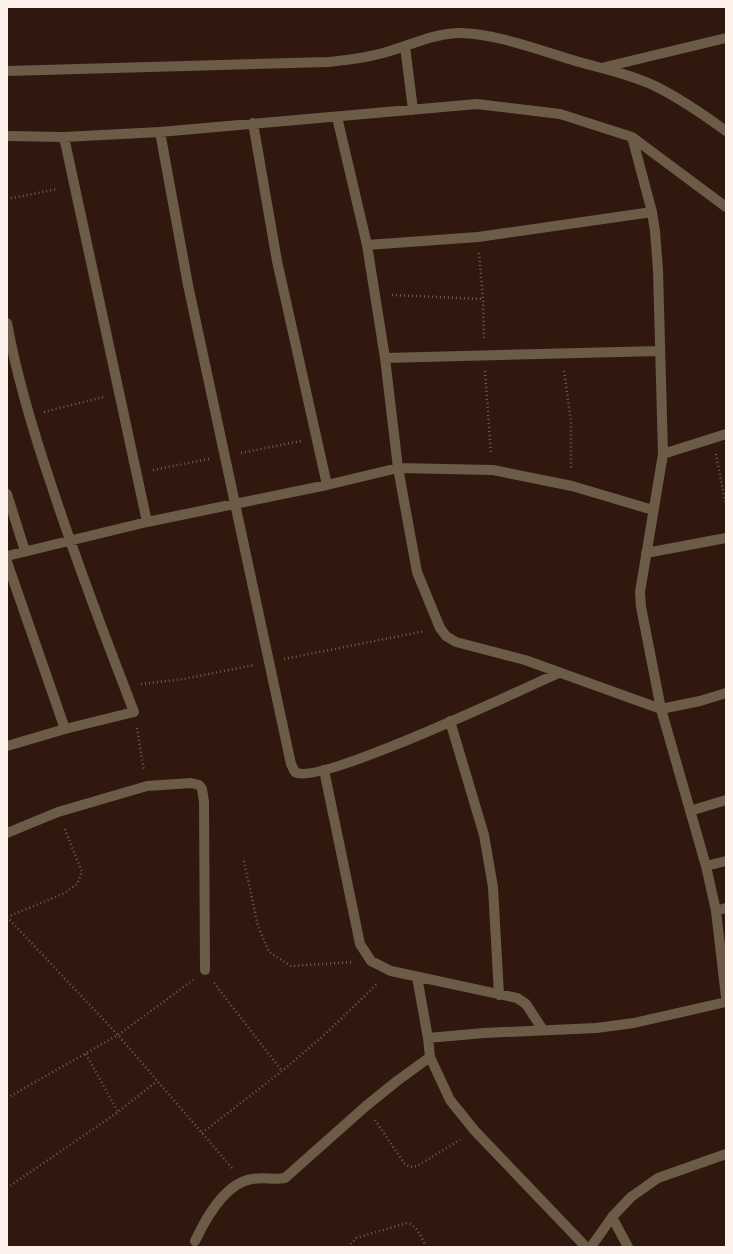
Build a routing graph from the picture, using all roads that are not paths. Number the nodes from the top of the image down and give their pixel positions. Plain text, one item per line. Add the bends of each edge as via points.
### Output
1 (726, 38) edge
2 (405, 46) junction
3 (601, 68) junction
4 (7, 70) edge
5 (413, 110) junction
6 (337, 117) junction
7 (253, 123) junction
8 (726, 131) edge
9 (160, 132) junction
10 (7, 136) edge
11 (64, 136) junction
12 (632, 137) junction
13 (726, 207) edge
14 (652, 212) junction
15 (367, 245) junction
16 (7, 323) edge
17 (660, 350) junction
18 (385, 358) junction
19 (726, 434) edge
20 (663, 454) junction
21 (398, 468) junction
22 (327, 485) junction
23 (7, 494) edge
24 (236, 504) junction
25 (653, 510) junction
26 (146, 522) junction
27 (726, 538) edge
28 (70, 542) junction
29 (25, 551) junction
30 (646, 553) junction
31 (7, 556) edge
32 (7, 562) edge
33 (559, 673) junction
34 (726, 693) edge
35 (661, 709) junction
36 (450, 721) junction
37 (65, 728) junction
38 (7, 746) edge
39 (324, 770) junction
40 (726, 800) edge
41 (690, 811) junction
42 (7, 833) edge
43 (726, 861) edge
44 (706, 866) junction
45 (726, 908) edge
46 (716, 911) junction
47 (205, 970) road end
48 (417, 977) junction
49 (499, 995) junction
50 (726, 997) edge
51 (726, 1002) edge
52 (543, 1030) junction
53 (428, 1038) junction
54 (430, 1057) junction
55 (726, 1154) edge
56 (612, 1217) junction
57 (196, 1241) dead end
58 (586, 1247) edge
59 (591, 1247) edge
60 (628, 1247) edge

1 - 3 street
2 - 3 street via 440,35 482,35
2 - 4 street via 365,57 328,62
2 - 5 street
3 - 8 street via 656,87
5 - 6 street
5 - 12 street via 477,104 560,114
6 - 7 street
6 - 15 street
7 - 9 street
7 - 22 street via 277,261
9 - 11 street
9 - 24 street via 188,285
10 - 11 street
11 - 26 street
12 - 13 street
12 - 14 street
14 - 15 street via 478,237
14 - 17 street via 658,270
15 - 18 street
16 - 28 street via 28,416
17 - 18 street
17 - 20 street
18 - 21 street
19 - 20 street
20 - 25 street
21 - 22 street
21 - 25 street via 492,470 572,486
21 - 33 street via 417,572 440,628 446,636 456,642 525,660
22 - 24 street
23 - 29 street
24 - 26 street
24 - 39 street via 293,769 303,774
25 - 30 street
26 - 28 street
27 - 30 street
28 - 29 street
28 - 37 street via 134,712
29 - 31 street
30 - 35 street via 640,592 641,607
32 - 37 street
33 - 35 street
33 - 36 street
34 - 35 street
35 - 41 street
36 - 39 street via 377,753
36 - 49 street via 472,792 493,887
37 - 38 street
39 - 48 street via 360,944 371,961 392,971
40 - 41 street
41 - 44 street
42 - 47 street via 58,812 147,786 191,783 199,785 204,802
43 - 44 street
44 - 46 street
45 - 46 street
46 - 50 street
48 - 49 street
48 - 53 street
49 - 52 street via 517,998 526,1004
51 - 52 street via 634,1023 596,1028
52 - 53 street
53 - 54 street
54 - 57 street via 366,1106 285,1178 243,1180 220,1201 203,1225
54 - 58 street via 450,1100 475,1132
55 - 56 street via 658,1178 631,1196
56 - 59 street
56 - 60 street

